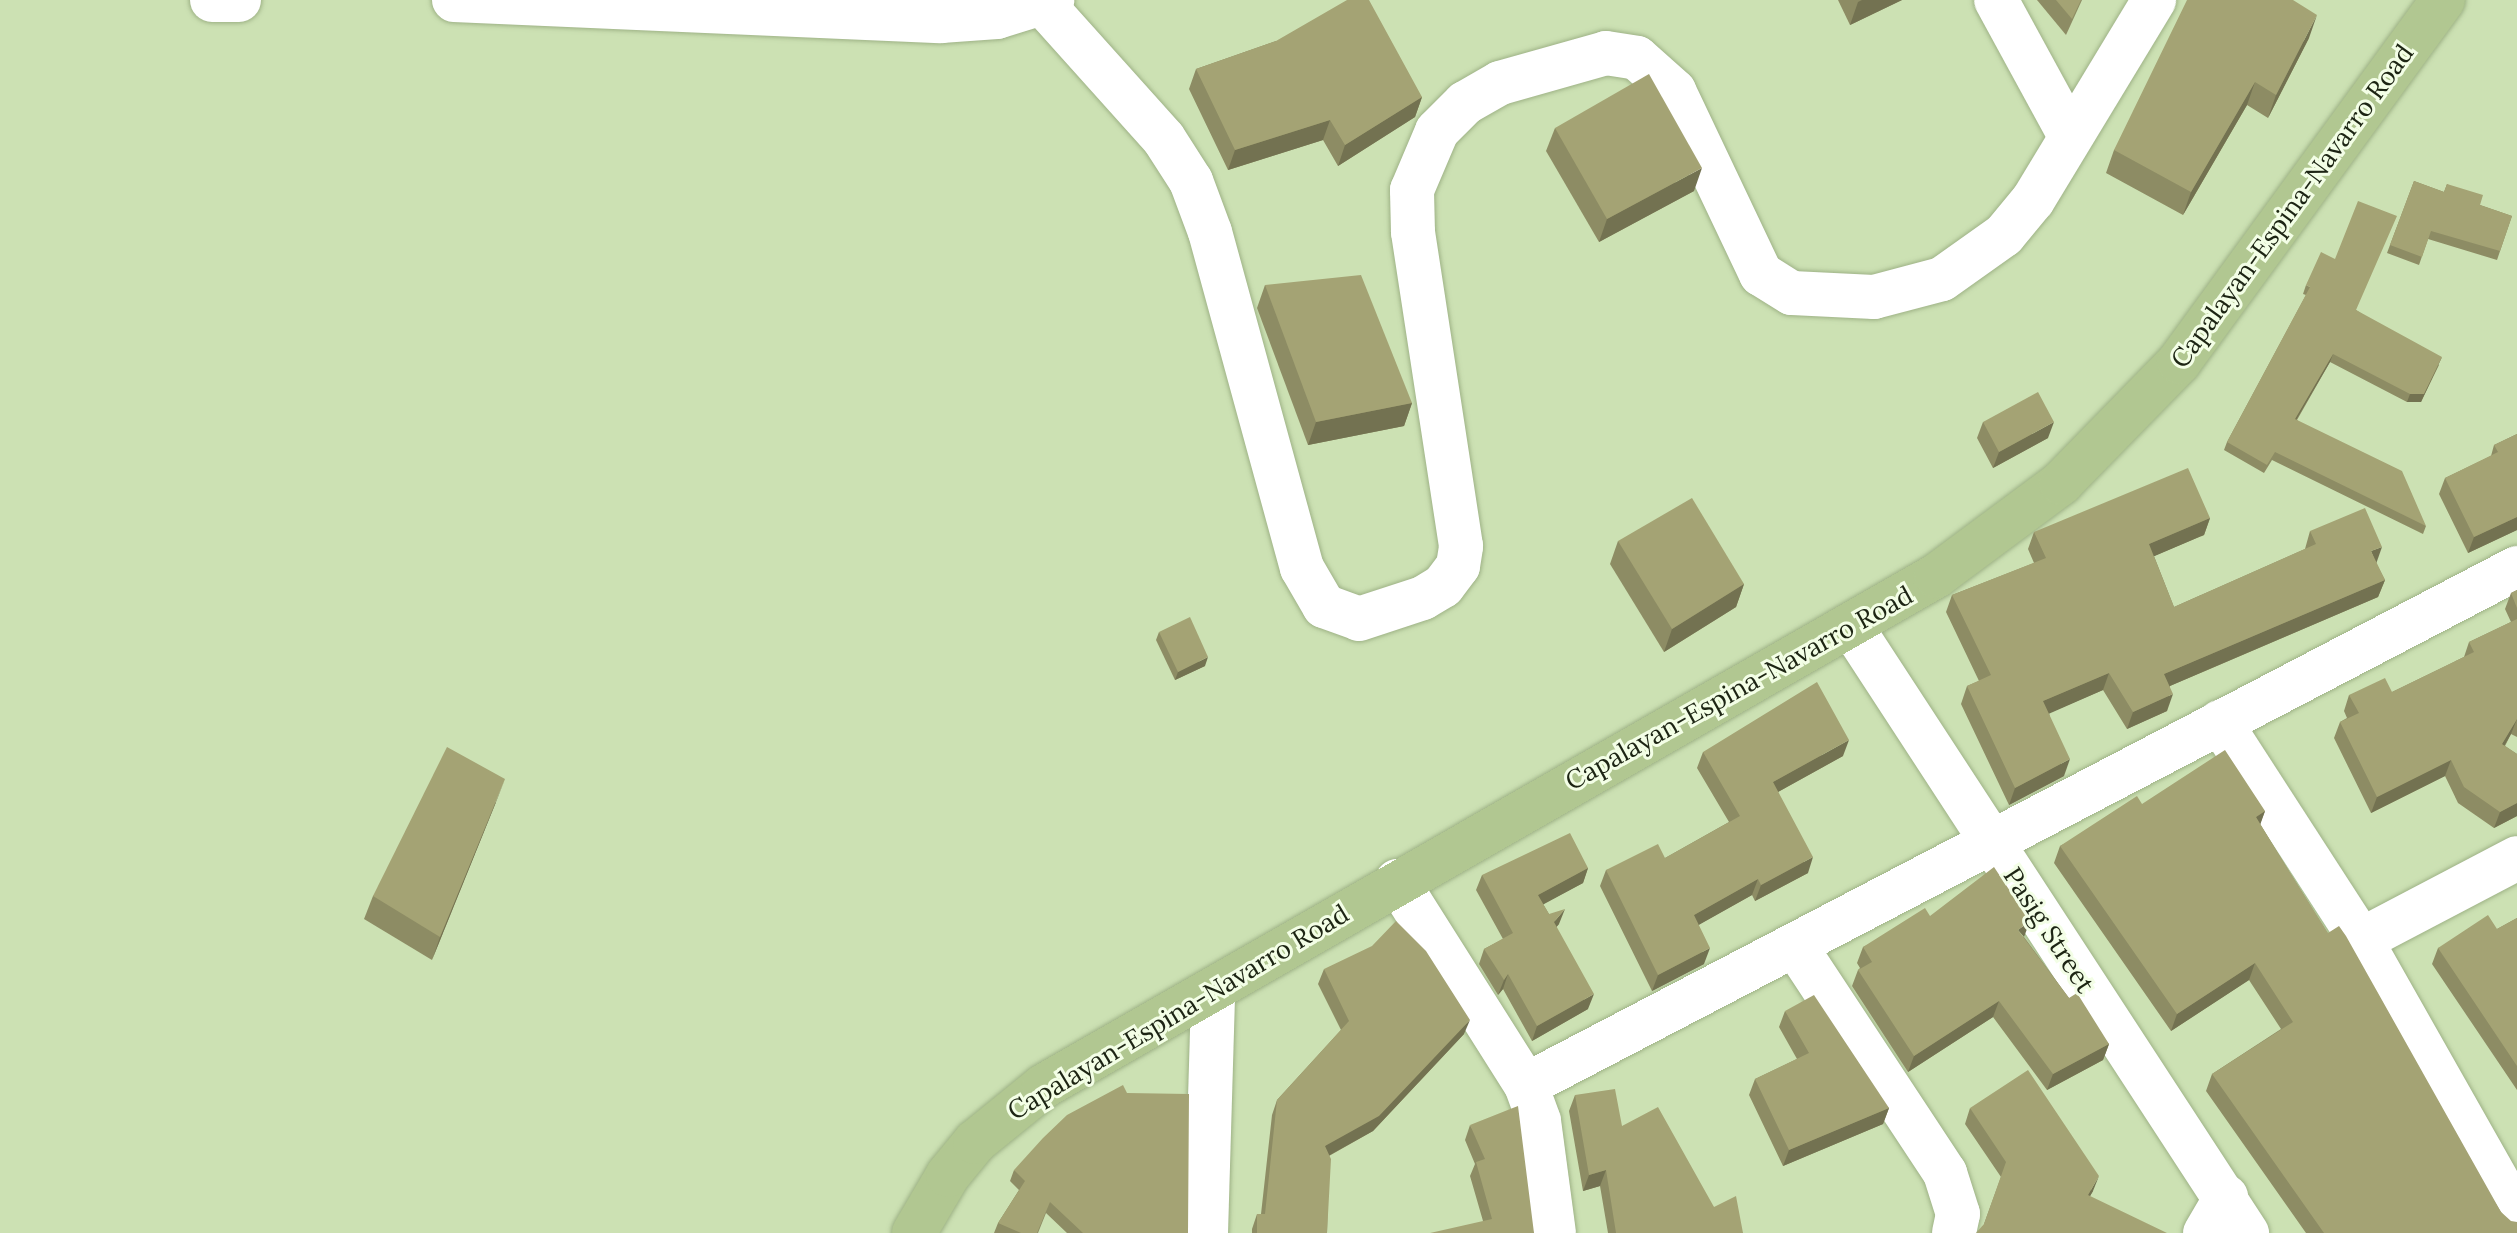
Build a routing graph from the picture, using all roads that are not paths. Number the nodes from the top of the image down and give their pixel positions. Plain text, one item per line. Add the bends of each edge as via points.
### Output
1 (212, 0) edge
2 (239, 0) edge
3 (454, 0) edge
4 (1996, 0) edge
5 (2154, 0) edge
6 (2443, 0) edge
7 (1047, 2) edge
8 (591, 3) edge
9 (2070, 136) junction
10 (2517, 568) edge
11 (1851, 626) junction
12 (2220, 722) junction
13 (1992, 843) junction
14 (2517, 858) edge
15 (1397, 881) junction
16 (2361, 940) junction
17 (1796, 947) junction
18 (1213, 991) junction
19 (1526, 1085) junction
20 (2517, 1216) edge
21 (2226, 1221) edge
22 (914, 1233) edge
23 (1206, 1233) edge
24 (1554, 1233) edge
25 (1954, 1233) edge

1 - 2 street
3 - 8 street
4 - 9 street
5 - 9 street
6 - 11 main road, Capalayan-Espina-Navarro Road via 2238,286 2124,421 2061,483 1996,534
7 - 8 street via 997,17 941,21
7 - 9 street via 1164,139 1191,181 1210,232 1302,568 1324,606 1359,619 1423,598 1443,586 1458,566 1461,546 1413,232 1412,190 1437,131 1465,103 1500,83 1606,53 1637,58 1674,91 1761,274 1792,293 1833,298 1907,291 1976,259 2033,200
10 - 12 street
11 - 13 street, Pasig Street
11 - 15 main road, Capalayan-Espina-Navarro Road
12 - 13 street
12 - 16 street
13 - 17 street
13 - 21 street, Pasig Street
14 - 16 street
15 - 18 main road, Capalayan-Espina-Navarro Road
15 - 19 street
16 - 20 street
17 - 19 street
17 - 25 street via 1945,1173 1958,1214
18 - 22 main road, Capalayan-Espina-Navarro Road via 1006,1112 948,1175
18 - 23 street
19 - 24 street via 1539,1121

